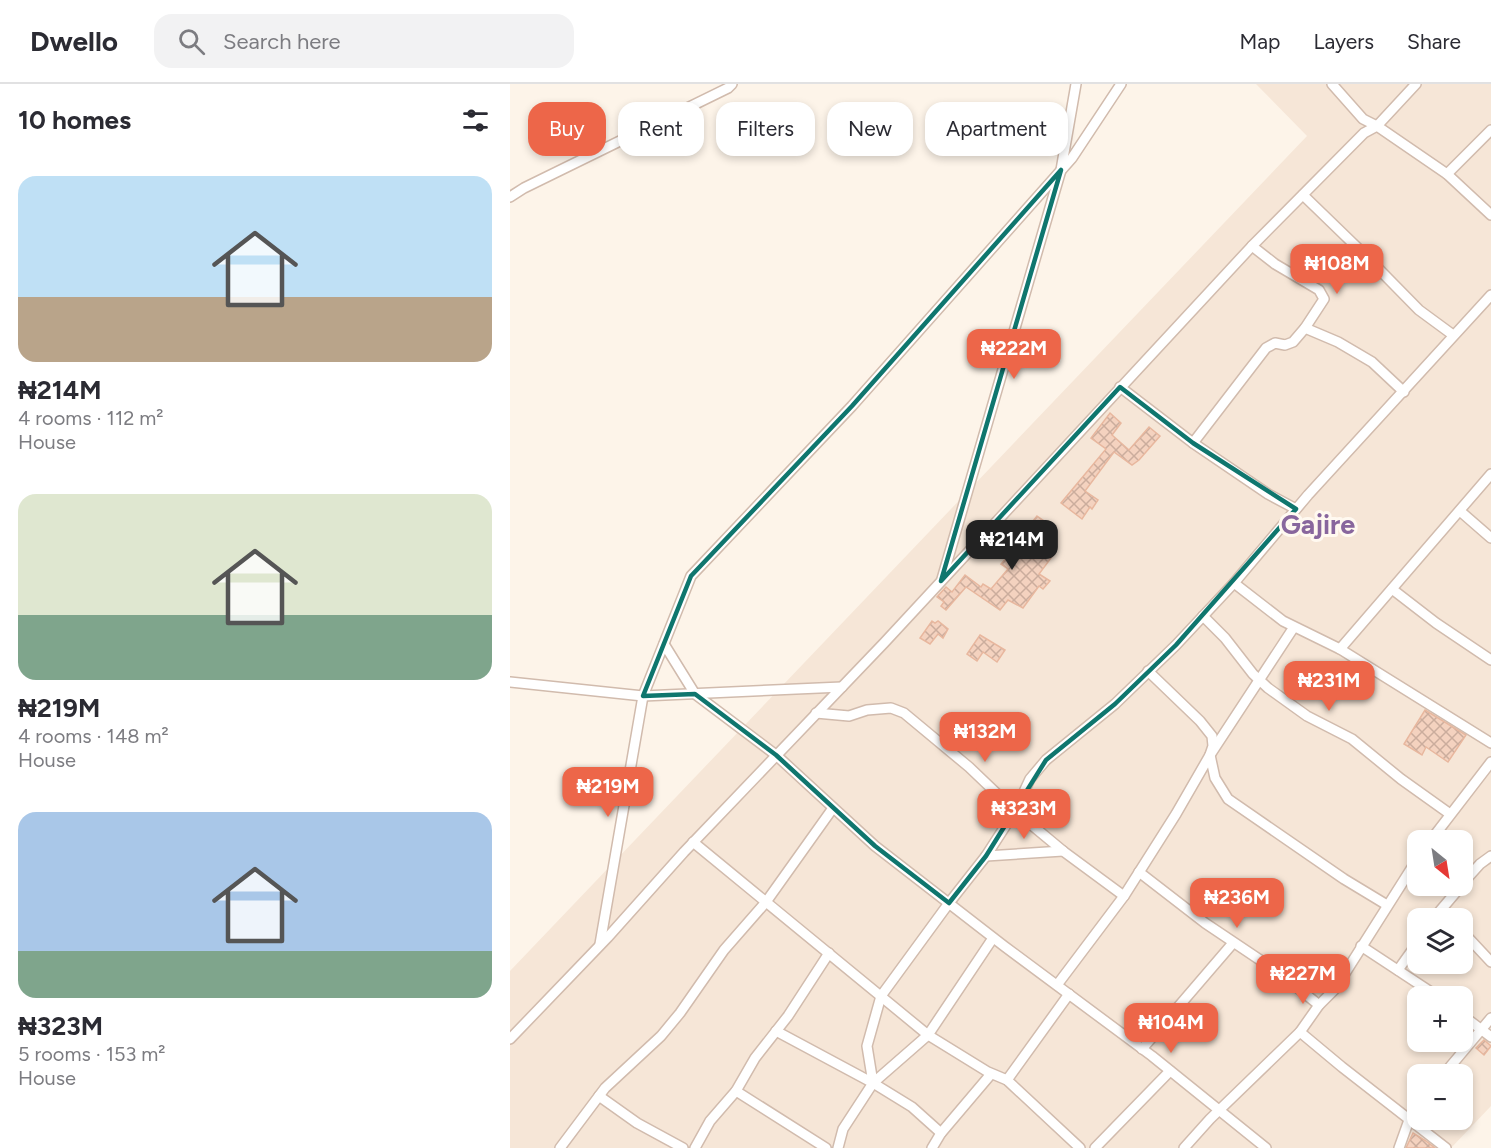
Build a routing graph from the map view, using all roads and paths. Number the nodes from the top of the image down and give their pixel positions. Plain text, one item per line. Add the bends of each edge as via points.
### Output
1 (732, 84) edge
2 (1076, 84) edge
3 (1121, 84) edge
4 (1332, 84) edge
5 (1416, 84) edge
6 (1377, 126) junction
7 (1491, 130) edge
8 (1061, 170) junction
9 (1447, 174) junction
10 (1303, 195) junction
11 (510, 197) edge
12 (1491, 215) edge
13 (1252, 246) junction
14 (1491, 295) edge
15 (1305, 328) junction
16 (1453, 335) junction
17 (1120, 387) junction
18 (1404, 392) junction
19 (1193, 443) junction
20 (1491, 474) edge
21 (1296, 509) junction
22 (1460, 511) junction
23 (1491, 538) edge
24 (941, 581) junction
25 (1234, 583) junction
26 (1392, 589) junction
27 (1203, 616) junction
28 (1294, 627) junction
29 (664, 644) junction
30 (1340, 649) junction
31 (1491, 660) edge
32 (1148, 671) junction
33 (1259, 680) junction
34 (510, 682) edge
35 (842, 687) junction
36 (695, 694) junction
37 (643, 696) junction
38 (816, 713) junction
39 (1491, 743) edge
40 (776, 755) junction
41 (1210, 755) junction
42 (1491, 762) edge
43 (833, 808) junction
44 (1015, 811) junction
45 (1450, 814) junction
46 (1438, 830) edge
47 (693, 842) junction
48 (1063, 851) junction
49 (986, 856) junction
50 (1491, 856) edge
51 (1139, 872) junction
52 (1473, 872) edge
53 (1407, 874) edge
54 (1124, 896) junction
55 (1453, 896) edge
56 (766, 902) junction
57 (948, 903) junction
58 (1387, 904) junction
59 (1442, 908) edge
60 (993, 938) junction
61 (1233, 943) junction
62 (1473, 943) edge
63 (600, 944) junction
64 (1362, 946) junction
65 (829, 953) junction
66 (1407, 957) edge
67 (1491, 962) edge
68 (1398, 970) junction
69 (1057, 985) junction
70 (1422, 986) edge
71 (1069, 994) junction
72 (881, 996) junction
73 (1319, 1005) junction
74 (1491, 1018) edge
75 (1473, 1023) edge
76 (1481, 1029) junction
77 (776, 1031) junction
78 (1300, 1032) junction
79 (928, 1035) junction
80 (1491, 1037) edge
81 (510, 1039) edge
82 (1142, 1049) junction
83 (1452, 1064) edge
84 (1170, 1071) junction
85 (991, 1074) junction
86 (1007, 1080) junction
87 (873, 1083) junction
88 (736, 1091) junction
89 (599, 1096) junction
90 (1218, 1111) junction
91 (1407, 1118) edge
92 (1407, 1126) edge
93 (1422, 1130) edge
94 (940, 1133) junction
95 (560, 1148) edge
96 (683, 1148) edge
97 (695, 1148) edge
98 (826, 1148) edge
99 (838, 1148) edge
100 (933, 1148) edge
101 (1080, 1148) edge
102 (1095, 1148) edge
103 (1184, 1148) edge
104 (1266, 1148) edge
105 (1399, 1148) edge
106 (1446, 1148) edge

1 - 11 street
2 - 8 street
3 - 8 street
4 - 6 street via 1363,119
5 - 6 street
6 - 9 street
6 - 10 street via 1364,134
7 - 9 street
8 - 24 street
8 - 29 street via 852,406 692,576
9 - 12 street
10 - 13 street
10 - 16 street via 1419,310
13 - 15 street via 1319,290 1324,299
13 - 17 street
14 - 16 street
15 - 18 street via 1372,362
15 - 19 street via 1293,342 1266,348
16 - 18 street
17 - 19 street
17 - 24 street
18 - 21 street
19 - 21 street
20 - 22 street
21 - 25 street
22 - 23 street
22 - 26 street
24 - 35 street
25 - 27 street
25 - 28 street
26 - 30 street
26 - 31 street
27 - 32 street
27 - 33 street
28 - 30 street
28 - 33 street
29 - 36 street
29 - 37 street
30 - 39 street
32 - 41 street via 1212,736
32 - 44 street via 1115,704 1046,760 1030,779
33 - 41 street
33 - 45 street via 1307,716 1352,739
34 - 37 street
35 - 36 street
35 - 38 street
36 - 37 street
36 - 40 street
37 - 63 street
38 - 40 street
38 - 44 street via 849,716 891,708 904,713
40 - 43 street
40 - 47 street
41 - 51 street
41 - 58 street via 1218,784 1234,804
42 - 45 street
43 - 56 street
43 - 57 street via 874,846
44 - 48 street
44 - 49 street
45 - 46 street
47 - 56 street
47 - 63 street
48 - 49 street
48 - 54 street
49 - 57 street
50 - 52 street
51 - 54 street
51 - 61 street
53 - 58 street
54 - 69 street
55 - 59 street
56 - 65 street
56 - 89 street via 724,950 681,1013
57 - 60 street
57 - 72 street
58 - 64 street
60 - 69 street
60 - 79 street
61 - 73 street
61 - 82 street
62 - 67 street
63 - 81 street
64 - 68 street
64 - 73 street via 1335,989
65 - 72 street
65 - 77 street
66 - 68 street
68 - 70 street
69 - 71 street
71 - 82 street
71 - 86 street
72 - 79 street
72 - 87 street via 867,1046
73 - 78 street
74 - 76 street
75 - 76 street
76 - 80 street
76 - 83 street
77 - 87 street
77 - 88 street
78 - 90 street
78 - 91 street
79 - 85 street
79 - 87 street
82 - 84 street
84 - 90 street
84 - 102 street
85 - 86 street
85 - 94 street
86 - 101 street
87 - 94 street via 912,1107
87 - 99 street via 843,1129
88 - 97 street via 710,1121
88 - 98 street
89 - 95 street
89 - 96 street
90 - 103 street
90 - 104 street
92 - 105 street
93 - 106 street
94 - 100 street

